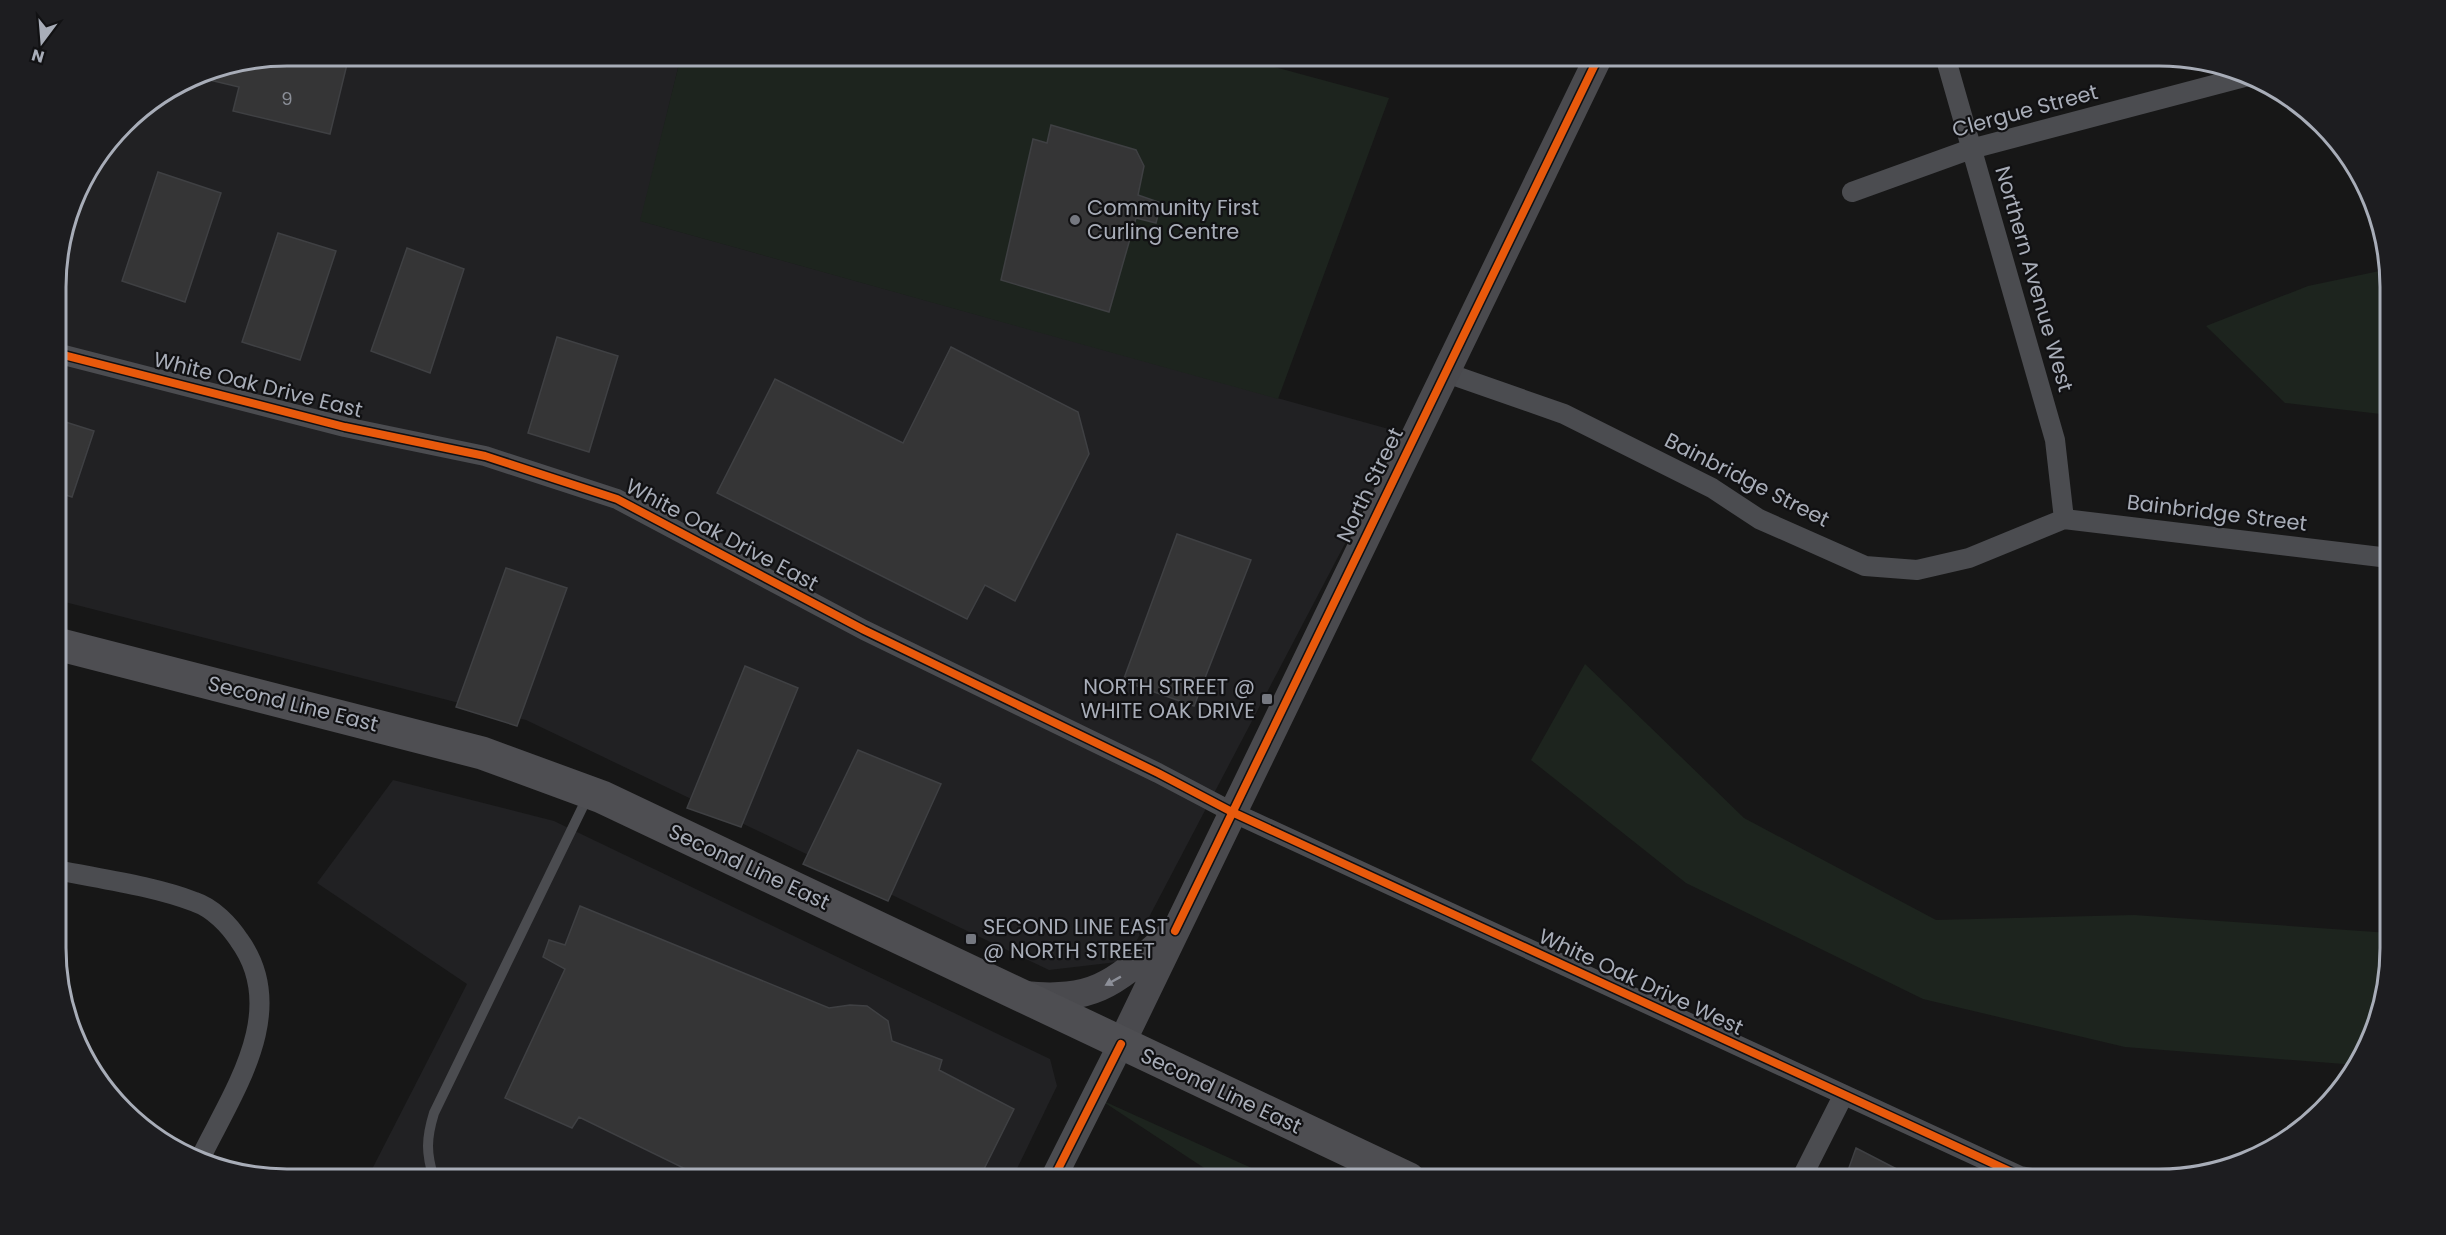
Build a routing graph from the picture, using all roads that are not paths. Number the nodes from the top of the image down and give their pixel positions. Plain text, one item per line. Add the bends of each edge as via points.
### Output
1 (1594, 66) edge
2 (1948, 66) edge
3 (2234, 80) edge
4 (1971, 149) junction
5 (1852, 192) dead end
6 (66, 356) edge
7 (1444, 372) junction
8 (2064, 519) junction
9 (2380, 557) edge
10 (66, 646) edge
11 (590, 793) junction
12 (1232, 812) junction
13 (66, 872) edge
14 (1175, 931) junction
15 (1016, 994) junction
16 (1121, 1044) junction
17 (1843, 1096) junction
18 (203, 1152) edge
19 (431, 1169) edge
20 (1058, 1169) edge
21 (1388, 1169) edge
22 (1806, 1169) edge
23 (2005, 1169) edge

1 - 7 main road, North Street
2 - 4 street, Northern Avenue West
3 - 4 street, Clergue Street
4 - 5 street, Clergue Street
4 - 8 street, Northern Avenue West via 2055,440
6 - 12 street, White Oak Drive East via 345,427 485,456 617,499 864,630
7 - 8 street, Bainbridge Street via 1564,414 1712,488 1759,519 1865,566 1917,570 1969,558
7 - 12 main road, North Street
8 - 9 street, Bainbridge Street
10 - 11 highway, Second Line East via 482,753
11 - 15 highway, Second Line East
11 - 19 lane via 434,1113 427,1136
12 - 14 main road, North Street
12 - 17 street, White Oak Drive West
13 - 18 street via 197,902 228,924 247,951 259,986 260,1022 252,1054
14 -> 15 main road via 1118,979 1099,989 1057,998
14 - 16 main road, North Street
15 - 16 highway, Second Line East
16 - 20 street, North Street
16 - 21 highway, Second Line East
17 - 22 street
17 - 23 street, White Oak Drive West

